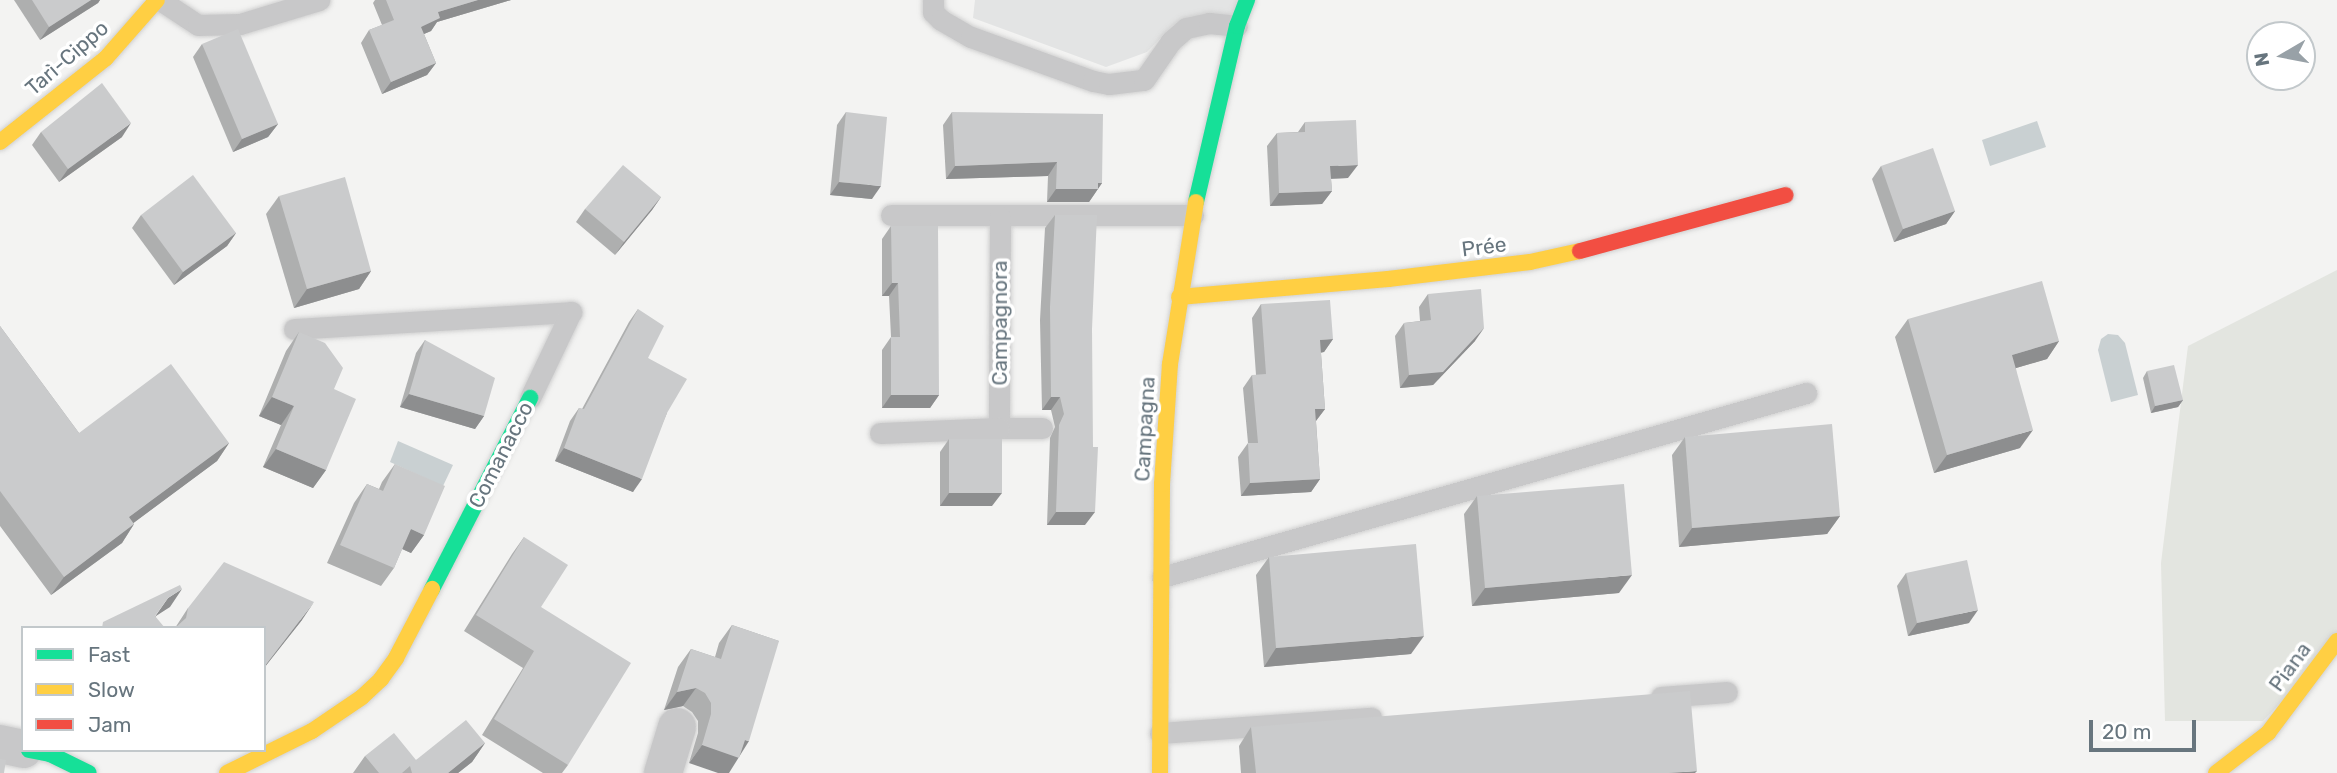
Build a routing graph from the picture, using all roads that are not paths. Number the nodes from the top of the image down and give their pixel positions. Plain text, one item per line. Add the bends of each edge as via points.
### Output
1 (158, 0) edge
2 (319, 0) edge
3 (933, 0) edge
4 (1247, 0) edge
5 (1237, 26) junction
6 (0, 142) edge
7 (1786, 195) dead end
8 (891, 215) dead end
9 (1194, 215) junction
10 (1000, 217) junction
11 (1179, 297) junction
12 (295, 329) dead end
13 (1805, 393) dead end
14 (530, 398) joint
15 (999, 428) junction
16 (1042, 428) dead end
17 (880, 433) dead end
18 (1162, 577) junction
19 (2337, 641) edge
20 (1727, 692) dead end
21 (1644, 698) edge
22 (1395, 716) edge
23 (677, 727) dead end
24 (1160, 733) junction
25 (0, 744) edge
26 (21, 750) edge
27 (40, 755) edge
28 (89, 773) edge
29 (227, 773) edge
30 (663, 773) edge
31 (1160, 773) edge
32 (2216, 773) edge

1 - 2 lane via 198,25 240,24
1 - 6 street, Tarì-Cippo via 106,58
3 - 5 lane via 933,12 941,20 971,37 1109,84 1144,80 1171,41 1186,28 1209,23
4 - 5 street, Campagna
5 - 9 street, Campagna
7 - 11 street, Prée via 1608,246 1530,262
8 - 10 lane
9 - 10 lane
9 - 11 street, Campagna
10 - 15 lane, Campagnora
11 - 18 street, Campagna via 1165,424
12 - 14 lane, Comanacco via 571,312
13 - 18 lane
14 - 29 street, Comanacco via 381,679 312,732
15 - 16 lane
15 - 17 lane
18 - 24 street, Campagna
19 - 32 street, Piana via 2268,733
20 - 21 lane
22 - 24 lane
23 - 30 street
24 - 31 street, Campagna
25 - 26 street
27 - 28 street

